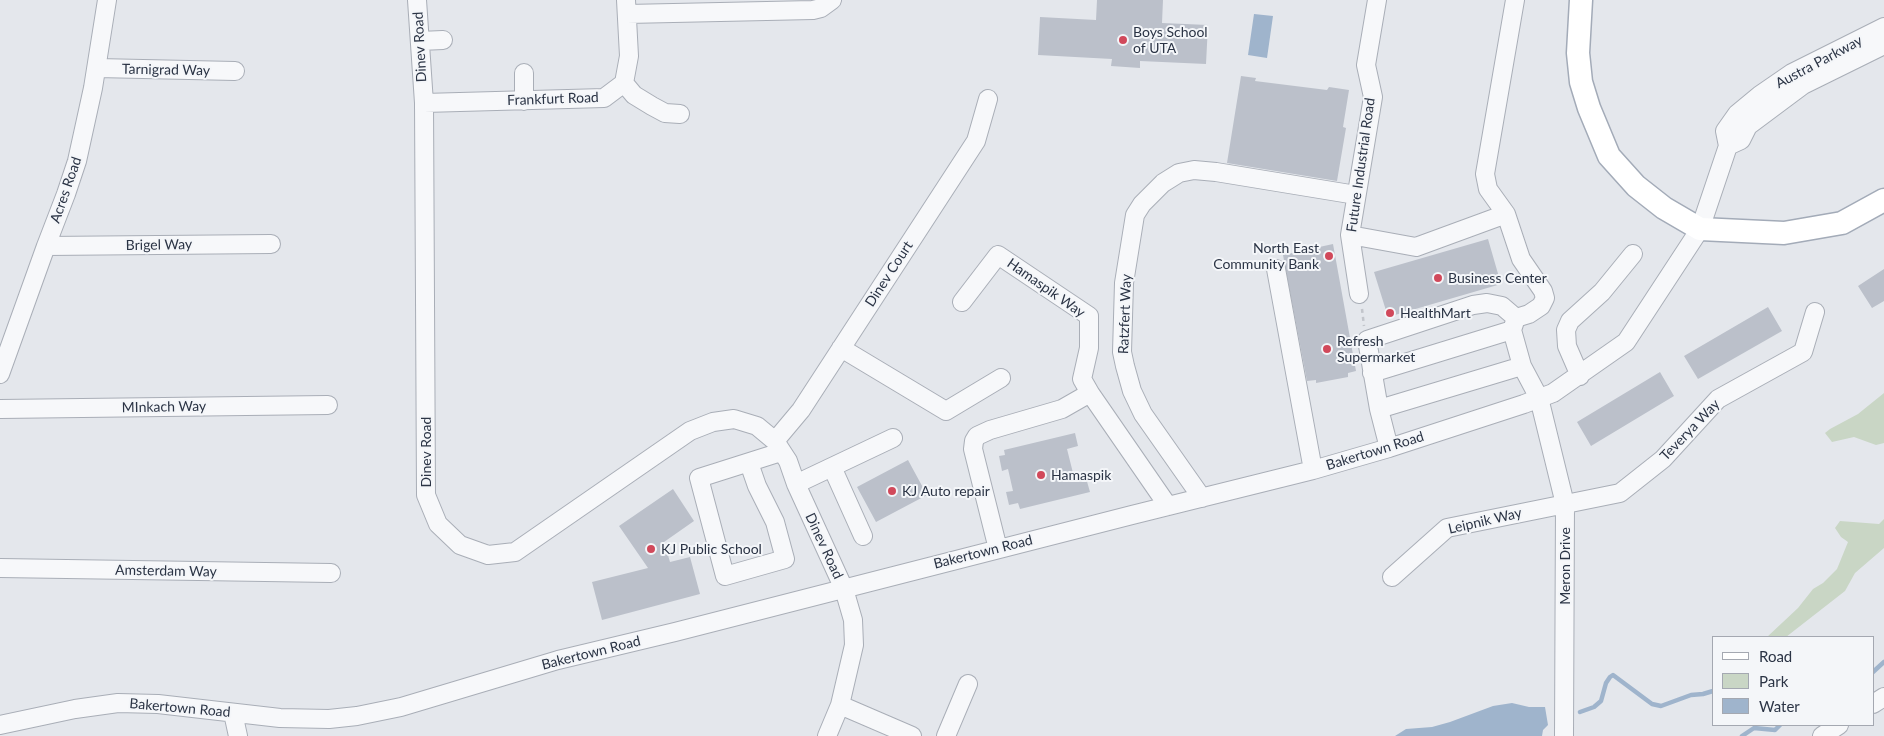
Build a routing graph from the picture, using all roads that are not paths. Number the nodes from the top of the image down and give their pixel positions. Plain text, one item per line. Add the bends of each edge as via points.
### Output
1 (107, 0) edge
2 (417, 0) edge
3 (1377, 0) edge
4 (1515, 0) edge
5 (1581, 0) edge
6 (826, 4) edge
7 (626, 7) edge
8 (1884, 28) edge
9 (443, 40) dead end
10 (420, 41) junction
11 (1884, 46) edge
12 (97, 68) junction
13 (235, 71) dead end
14 (524, 72) dead end
15 (624, 83) junction
16 (988, 99) dead end
17 (524, 101) junction
18 (424, 104) junction
19 (680, 114) dead end
20 (1728, 146) junction
21 (1356, 195) junction
22 (1884, 200) edge
23 (1506, 214) junction
24 (1700, 229) junction
25 (1350, 235) junction
26 (272, 244) dead end
27 (46, 246) junction
28 (1633, 254) dead end
29 (1276, 269) dead end
30 (1359, 294) road end
31 (962, 302) dead end
32 (1815, 312) dead end
33 (1514, 324) junction
34 (841, 348) junction
35 (1522, 366) junction
36 (1372, 372) junction
37 (0, 374) edge
38 (1580, 376) junction
39 (1001, 378) dead end
40 (1090, 393) junction
41 (1539, 398) junction
42 (328, 405) dead end
43 (0, 409) edge
44 (1379, 409) junction
45 (893, 438) dead end
46 (778, 446) junction
47 (1389, 448) junction
48 (749, 462) junction
49 (832, 467) junction
50 (1313, 470) junction
51 (796, 484) junction
52 (1202, 498) junction
53 (1565, 504) junction
54 (1168, 506) junction
55 (863, 536) dead end
56 (998, 549) junction
57 (0, 568) edge
58 (331, 573) dead end
59 (1392, 577) dead end
60 (844, 589) junction
61 (968, 684) dead end
62 (840, 705) junction
63 (233, 713) junction
64 (0, 724) edge
65 (1838, 726) edge
66 (238, 736) edge
67 (827, 736) edge
68 (912, 736) edge
69 (946, 736) edge
70 (1564, 736) edge
71 (1822, 736) edge

1 - 12 street, Acres Road
2 - 10 street, Dinev Road
3 - 21 street, Future Industrial Road via 1366,65 1373,98
4 - 23 street via 1485,174 1488,189
5 - 24 main road via 1578,53 1581,82 1610,156 1650,198
6 - 7 street via 813,10
7 - 15 street via 629,56
8 - 20 street, Austra Parkway via 1792,73 1760,94 1737,114 1725,131
9 - 10 street
10 - 18 street, Dinev Road
11 - 20 street, Austra Parkway via 1803,85 1748,126 1741,140
12 - 13 street, Tarnigrad Way
12 - 27 street, Acres Road via 77,161
14 - 17 street
15 - 17 street, Frankfurt Road via 604,98
15 - 19 street via 634,95 652,106 665,113
16 - 34 street, Dinev Court via 976,141
17 - 18 street, Frankfurt Road
18 - 46 street, Dinev Road via 426,495 438,524 460,545 488,555 515,552 690,432 713,422 734,419 757,426
20 - 24 street, Austra Parkway
21 - 25 street, Future Industrial Road
21 - 52 street, Ratzfert Way via 1194,170 1179,173 1163,182 1135,215 1124,283 1122,352 1132,391 1143,414
22 - 24 main road via 1842,222 1784,233
23 - 25 street via 1416,247
23 - 33 street via 1521,259 1545,298 1542,306
24 - 38 street, Bakertown Road via 1626,342
25 - 30 street, Future Industrial Road
26 - 27 street, Brigel Way
27 - 37 street, Acres Road
28 - 38 street via 1602,292 1570,321 1566,330 1568,346
29 - 50 street
31 - 40 street, Hamaspik Way via 998,255 1090,316 1089,348 1082,379
32 - 53 street, Teverya Way via 1803,352 1718,398 1663,459 1620,493
33 - 35 street, Meron Drive
33 - 36 street
33 - 36 street via 1502,306 1487,303 1367,340
34 - 39 street via 946,411
34 - 46 street, Dinev Court
35 - 41 street, Meron Drive
35 - 44 street
36 - 44 street
38 - 41 street, Bakertown Road via 1554,393
40 - 54 street, Hamaspik Way
40 - 56 street via 1062,409 990,430 974,441 973,449
41 - 47 street, Bakertown Road
41 - 53 street, Meron Drive
42 - 43 street, MInkach Way
44 - 47 street
45 - 49 street
46 - 48 street
46 - 51 street, Dinev Road
47 - 50 street, Bakertown Road
48 - 48 street via 699,478 725,576 785,559 775,522
49 - 51 street
49 - 55 street
50 - 52 street, Bakertown Road
51 - 60 street, Dinev Road
52 - 54 street, Bakertown Road
53 - 59 street, Leipnik Way via 1447,528
53 - 70 street, Meron Drive
54 - 56 street, Bakertown Road
56 - 60 street, Bakertown Road
57 - 58 street, Amsterdam Way
60 - 62 street, Dinev Road via 853,620 854,645
60 - 63 street, Bakertown Road via 558,660 410,704 357,716 280,718
61 - 69 street
62 - 67 street, Dinev Road
62 - 68 street
63 - 64 street, Bakertown Road via 118,703
63 - 66 street
65 - 71 street

